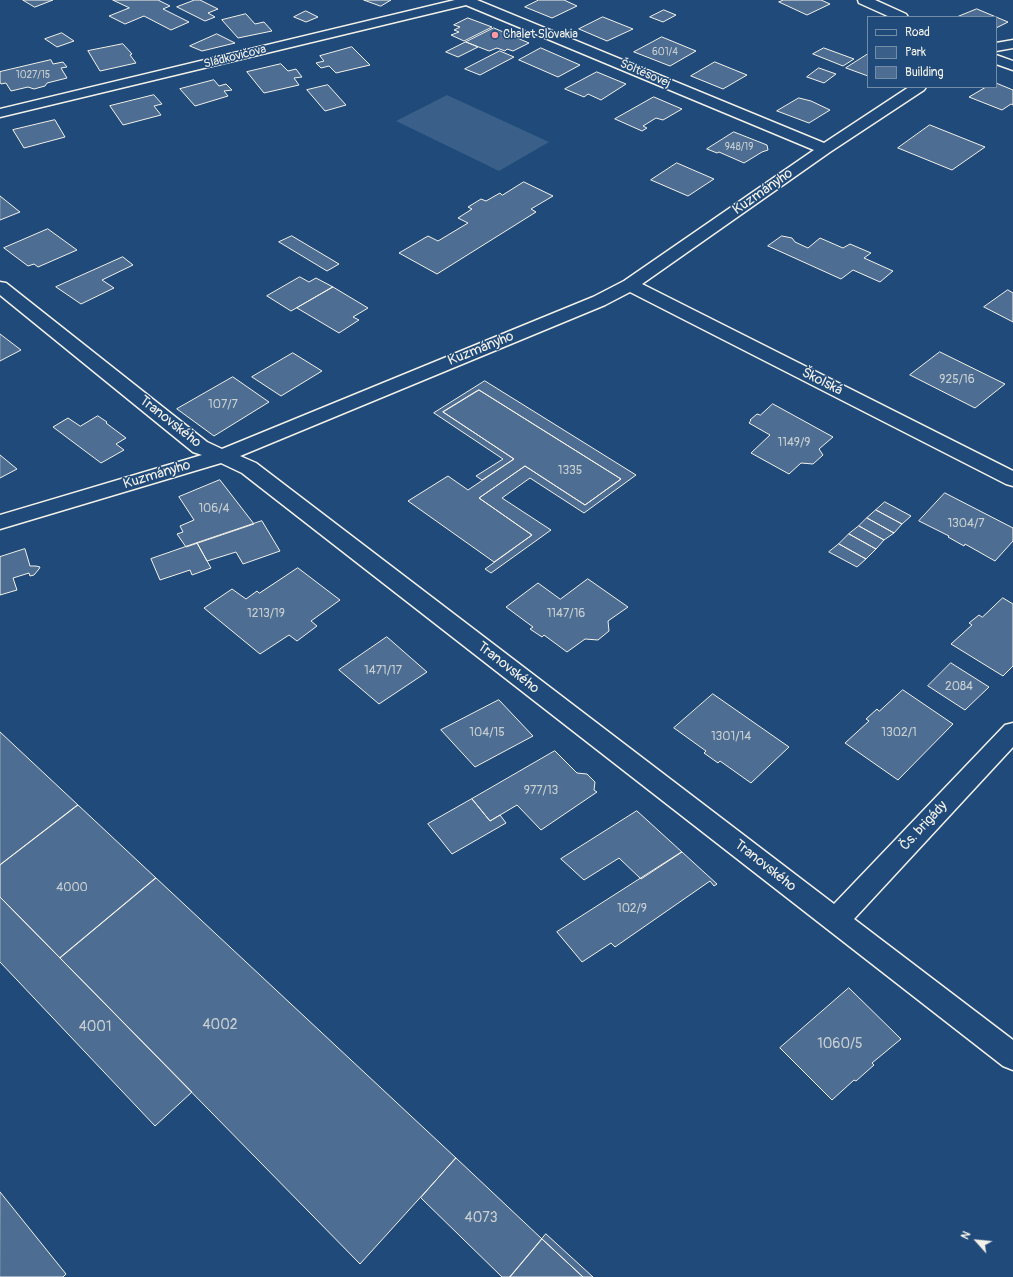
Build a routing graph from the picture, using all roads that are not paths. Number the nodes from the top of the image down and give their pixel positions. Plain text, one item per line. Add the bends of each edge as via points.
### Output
1 (468, 0) edge
2 (864, 0) edge
3 (899, 16) edge
4 (1013, 44) edge
5 (997, 48) edge
6 (997, 59) edge
7 (1013, 66) edge
8 (917, 88) edge
9 (0, 113) edge
10 (825, 150) junction
11 (630, 285) junction
12 (0, 287) edge
13 (222, 456) junction
14 (1013, 479) edge
15 (0, 522) edge
16 (1013, 732) edge
17 (835, 921) junction
18 (1013, 1057) edge

1 - 9 street, Sládkovičova
1 - 10 street, Šoltésovej
2 - 3 street
4 - 5 street
6 - 7 street
8 - 10 street, Kuzmányho
10 - 11 street, Kuzmányho
11 - 13 street, Kuzmányho via 599,301
11 - 14 street, Školská
12 - 13 street, Tranovského via 200,447
13 - 15 street, Kuzmányho
13 - 17 street, Tranovského via 249,468
16 - 17 street, Čs. brigády
17 - 18 street, Tranovského

